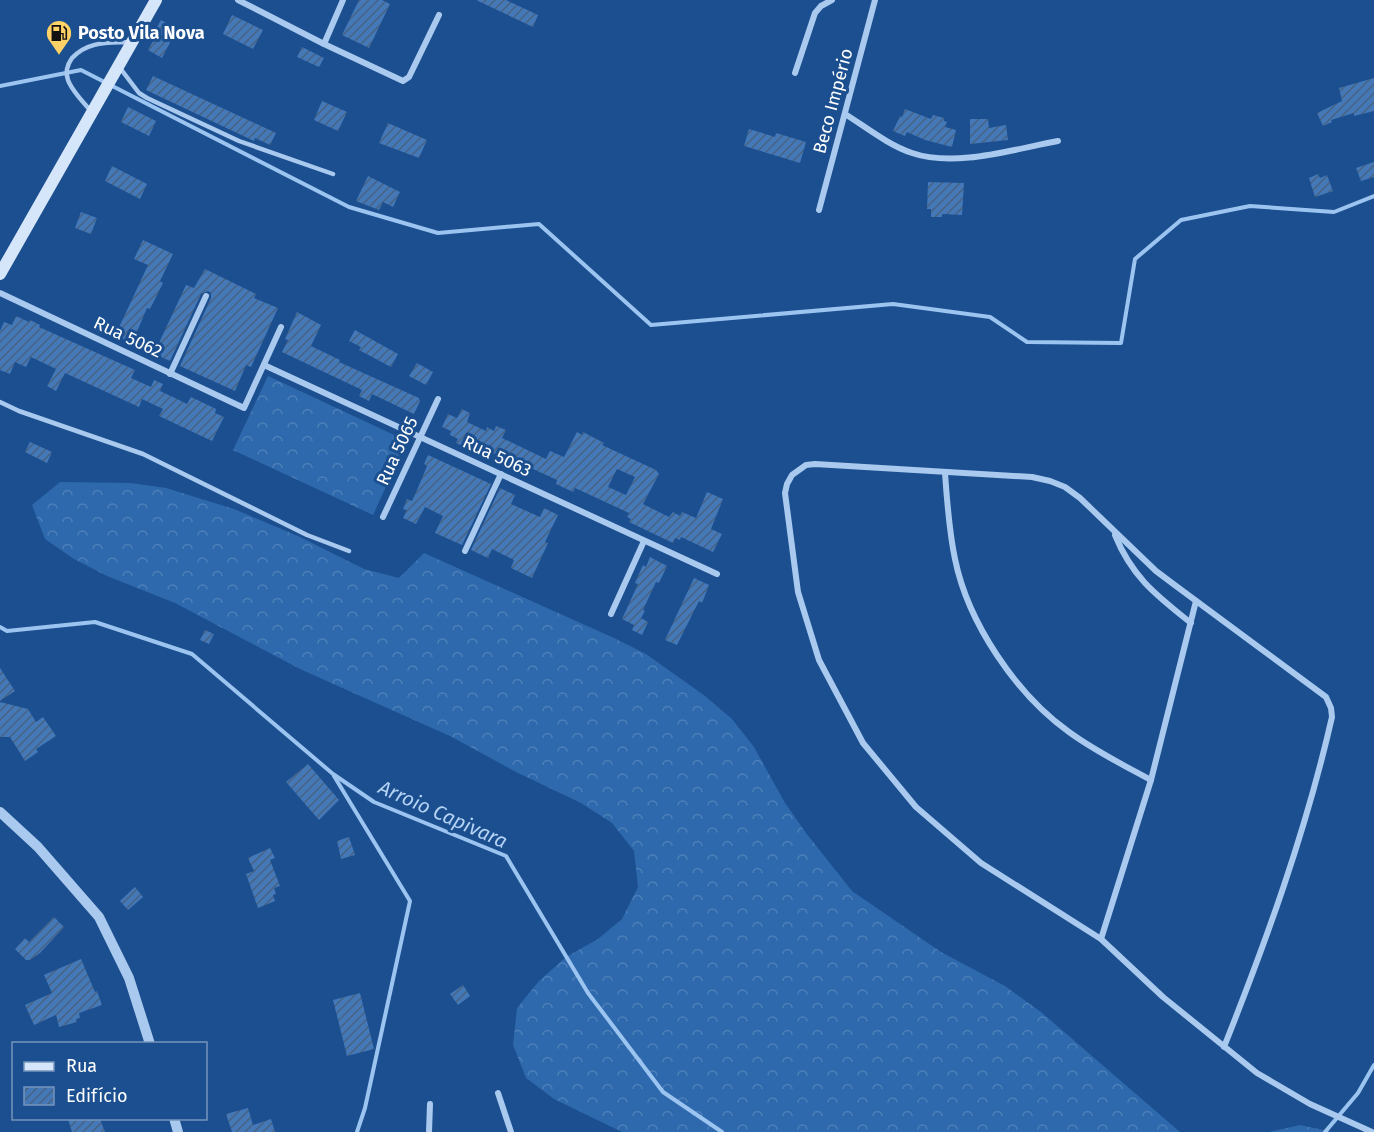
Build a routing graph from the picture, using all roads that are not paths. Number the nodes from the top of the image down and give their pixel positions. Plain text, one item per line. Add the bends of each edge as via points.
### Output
1 (156, 0) edge
2 (238, 0) edge
3 (343, 0) edge
4 (832, 0) edge
5 (875, 0) edge
6 (439, 15) dead end
7 (132, 42) junction
8 (324, 44) junction
9 (116, 69) junction
10 (795, 73) dead end
11 (92, 112) junction
12 (845, 114) junction
13 (1058, 141) dead end
14 (333, 174) dead end
15 (819, 210) dead end
16 (0, 274) edge
17 (0, 293) edge
18 (206, 296) dead end
19 (281, 327) dead end
20 (264, 365) junction
21 (170, 374) junction
22 (438, 399) dead end
23 (0, 402) edge
24 (420, 437) junction
25 (945, 473) junction
26 (501, 474) junction
27 (384, 517) dead end
28 (1114, 531) junction
29 (644, 541) junction
30 (349, 550) dead end
31 (465, 552) dead end
32 (717, 574) dead end
33 (1196, 601) junction
34 (612, 614) dead end
35 (1191, 622) junction
36 (1151, 780) junction
37 (0, 812) edge
38 (1101, 939) junction
39 (149, 1042) edge
40 (1224, 1047) junction
41 (498, 1093) dead end
42 (430, 1104) dead end
43 (429, 1132) edge
44 (511, 1132) edge
45 (1372, 1132) edge

1 - 7 main road
2 - 8 street
3 - 8 street
4 - 10 street via 815,13
5 - 12 street, Beco Império
6 - 8 street via 409,77 403,81
7 - 9 main road
7 - 11 lane via 94,44 70,61 66,69 68,81
9 - 11 main road
9 - 14 lane via 147,98 239,141
11 - 16 main road
12 - 13 street via 912,153 937,159
12 - 15 street, Beco Império
17 - 21 street, Rua 5062
18 - 21 street
19 - 20 street
20 - 21 street, Rua 5062 via 244,408
20 - 24 street, Rua 5063
22 - 24 street, Rua 5065
23 - 30 lane via 143,454 307,535
24 - 26 street, Rua 5063
24 - 27 street, Rua 5065
25 - 28 street via 1050,481 1080,498
25 - 36 street via 955,561 990,643 1043,711 1091,747
25 - 38 street via 815,464 806,465 792,476 785,502 798,592 819,660 862,743 916,807 981,863
26 - 29 street, Rua 5063
26 - 31 street
28 - 33 street via 1156,571
28 - 35 street via 1138,576
29 - 32 street, Rua 5063
29 - 34 street
33 - 35 street
33 - 40 street via 1326,697 1332,717 1288,877
35 - 36 street
36 - 38 street
37 - 39 street via 38,847 99,917 129,978
38 - 40 street via 1162,997
40 - 45 street via 1271,1082
41 - 44 street
42 - 43 street

